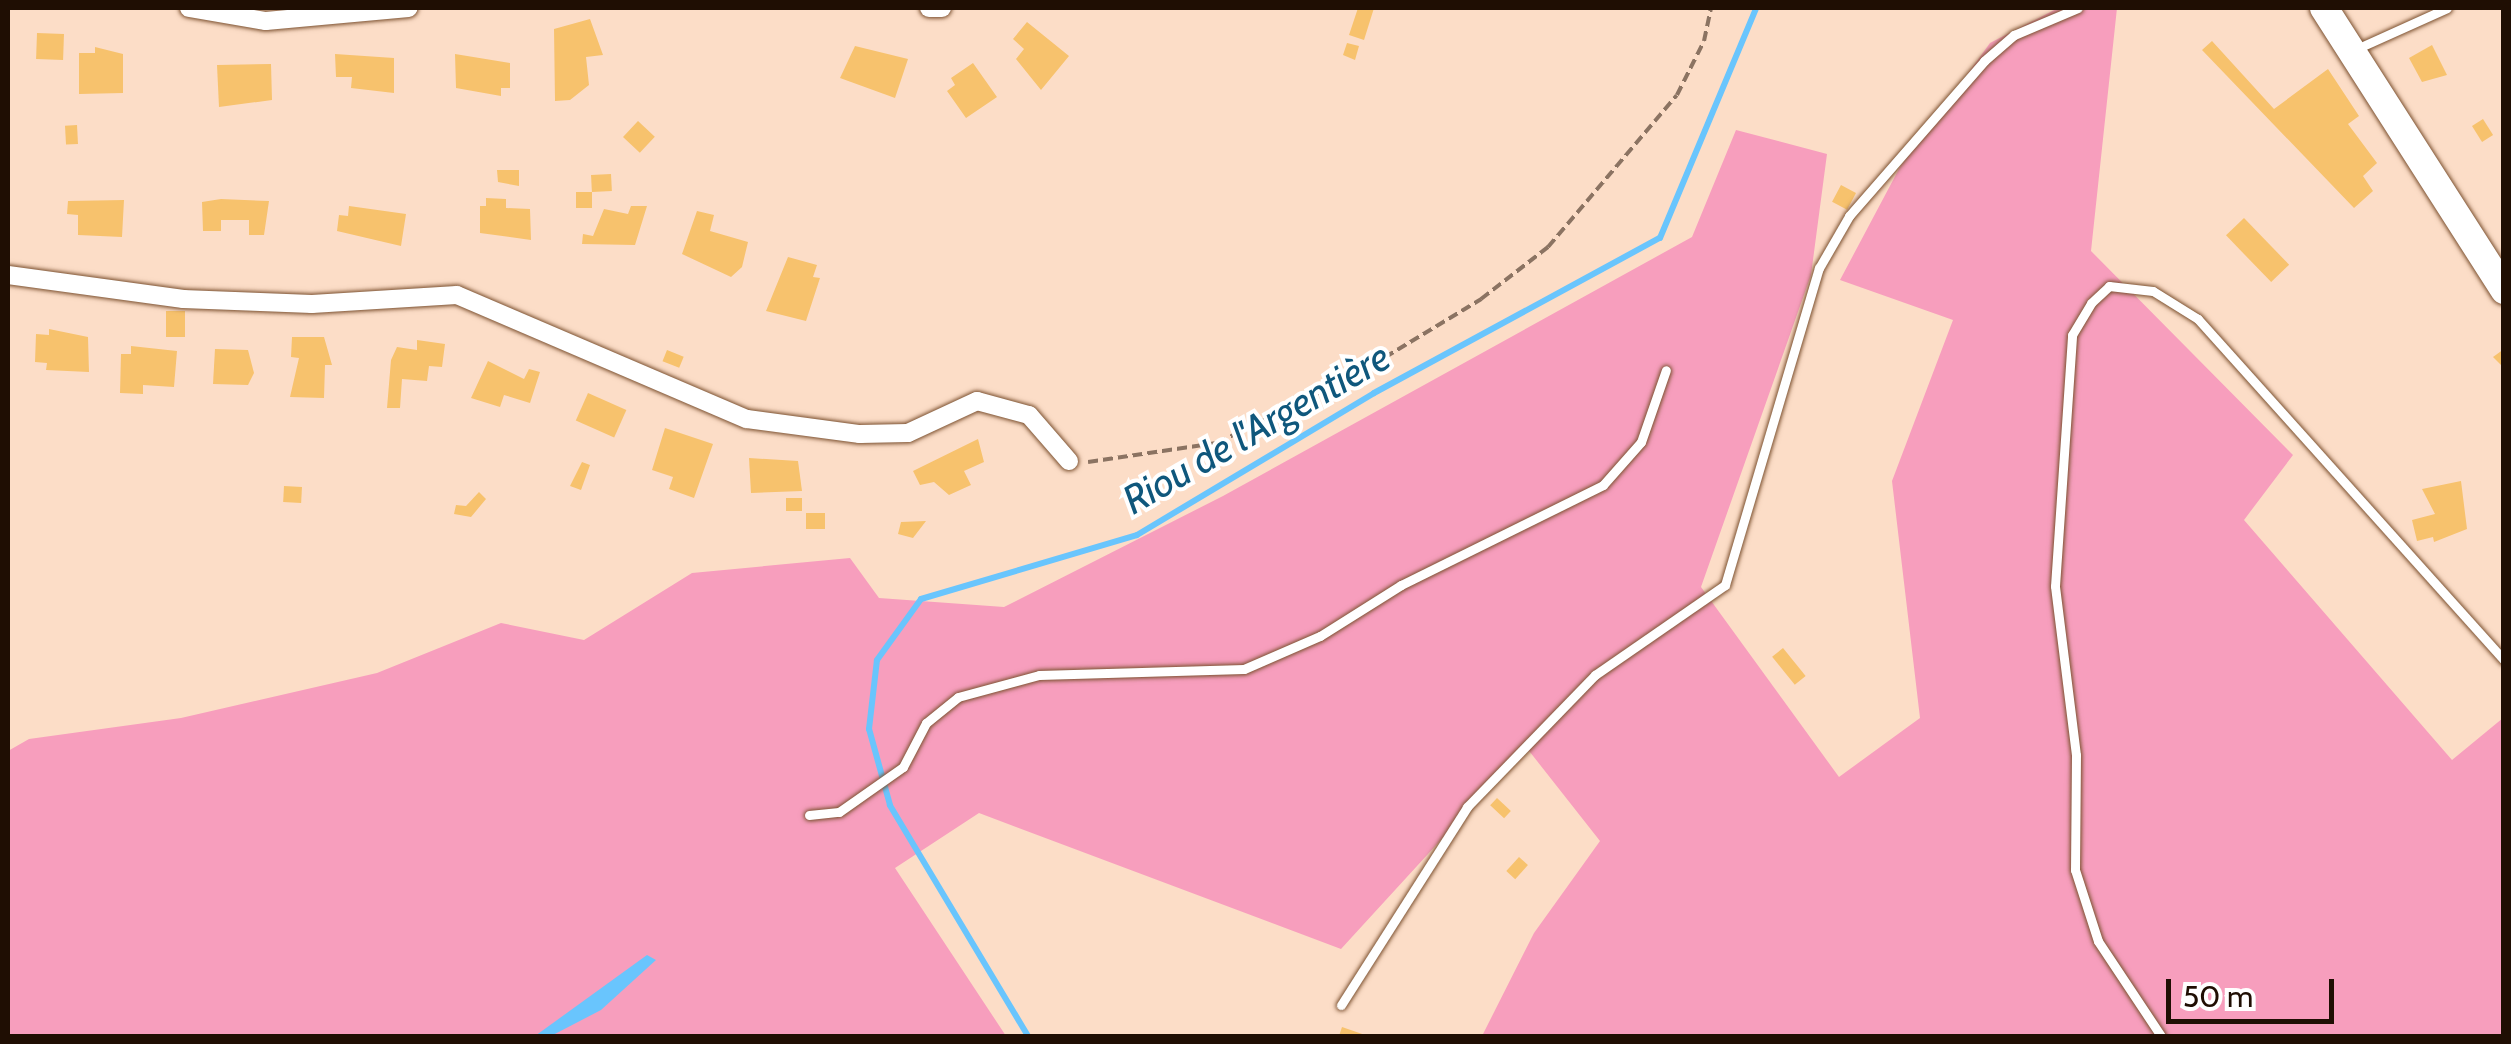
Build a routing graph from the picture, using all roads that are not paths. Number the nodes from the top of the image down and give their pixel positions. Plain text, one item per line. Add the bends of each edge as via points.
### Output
1 (189, 8) edge
2 (408, 8) edge
3 (928, 8) edge
4 (942, 8) edge
5 (2078, 8) edge
6 (2324, 8) edge
7 (2447, 8) edge
8 (2352, 51) junction
9 (8, 275) edge
10 (2504, 290) edge
11 (1666, 370) dead end
12 (1069, 461) road end
13 (2504, 660) edge
14 (808, 815) dead end
15 (1341, 1005) dead end
16 (2161, 1036) edge

1 - 2 street via 266,20
3 - 4 street
5 - 15 lane via 2014,35 1984,61 1849,216 1819,268 1725,584 1595,675 1467,808
6 - 8 main road
7 - 8 lane
8 - 10 main road
9 - 12 street via 183,299 312,304 457,294 747,418 860,434 908,433 977,400 1029,415
11 - 14 lane via 1640,442 1603,486 1401,585 1320,636 1244,669 1118,668 1000,682 958,696 926,723 903,767 840,812
13 - 16 lane via 2198,319 2153,291 2108,286 2090,303 2072,335 2055,586 2076,755 2075,870 2098,941

